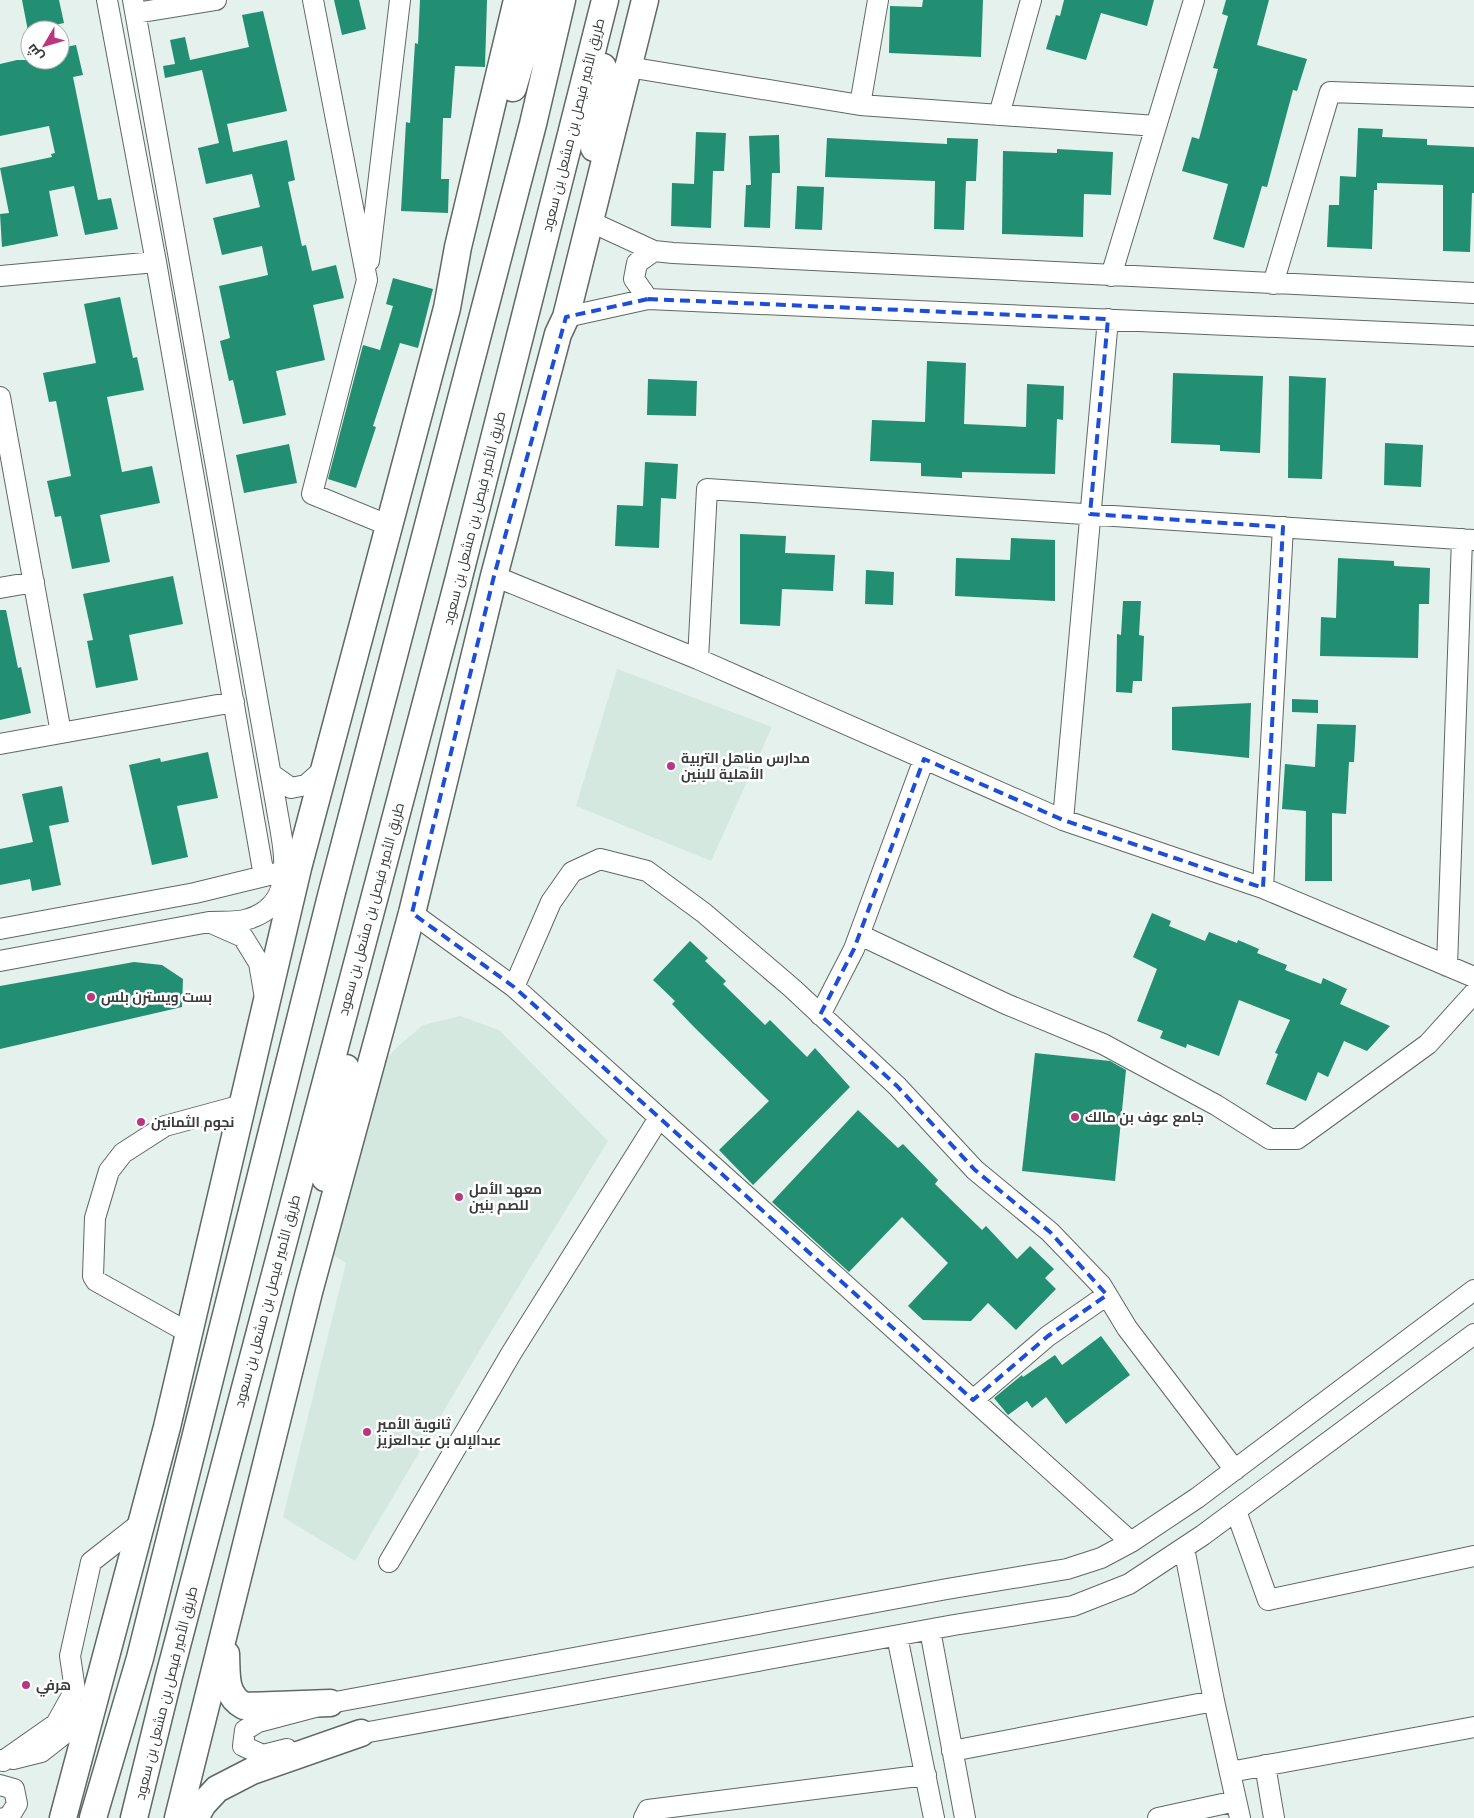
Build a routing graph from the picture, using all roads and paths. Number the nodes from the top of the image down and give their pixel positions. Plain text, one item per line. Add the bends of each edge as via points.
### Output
1 (106, 0) edge
2 (216, 0) edge
3 (313, 0) edge
4 (400, 0) edge
5 (517, 0) edge
6 (539, 0) edge
7 (562, 0) edge
8 (605, 0) edge
9 (614, 0) edge
10 (645, 0) edge
11 (878, 0) edge
12 (1031, 0) edge
13 (1194, 0) edge
14 (135, 6) edge
15 (628, 67) junction
16 (1474, 97) edge
17 (860, 105) junction
18 (999, 115) junction
19 (1156, 126) junction
20 (589, 221) junction
21 (654, 251) junction
22 (156, 262) junction
23 (0, 276) edge
24 (1111, 276) junction
25 (367, 280) junction
26 (1272, 284) junction
27 (1474, 293) edge
28 (648, 299) junction
29 (447, 308) junction
30 (566, 316) junction
31 (1108, 319) junction
32 (1474, 336) edge
33 (0, 397) edge
34 (4, 443) edge
35 (1090, 514) junction
36 (390, 526) junction
37 (1283, 527) junction
38 (1468, 539) edge
39 (494, 576) junction
40 (34, 582) junction
41 (457, 585) junction
42 (0, 588) edge
43 (698, 659) junction
44 (234, 702) junction
45 (61, 733) junction
46 (0, 744) edge
47 (924, 759) junction
48 (324, 769) junction
49 (271, 774) junction
50 (1063, 820) junction
51 (292, 869) junction
52 (264, 876) junction
53 (1263, 888) junction
54 (331, 896) junction
55 (373, 899) junction
56 (412, 913) junction
57 (209, 922) junction
58 (0, 929) edge
59 (860, 935) junction
60 (0, 961) edge
61 (1447, 966) junction
62 (1474, 977) edge
63 (514, 987) junction
64 (1474, 993) edge
65 (266, 1005) junction
66 (820, 1015) junction
67 (242, 1105) junction
68 (659, 1118) junction
69 (1474, 1290) edge
70 (309, 1292) junction
71 (1107, 1295) junction
72 (189, 1333) junction
73 (1474, 1334) edge
74 (973, 1400) junction
75 (1235, 1470) junction
76 (1236, 1510) junction
77 (142, 1522) junction
78 (1131, 1542) junction
79 (1184, 1548) junction
80 (1474, 1556) edge
81 (389, 1562) dead end
82 (225, 1628) junction
83 (930, 1630) junction
84 (897, 1636) junction
85 (94, 1700) junction
86 (1214, 1701) junction
87 (330, 1703) junction
88 (1474, 1727) edge
89 (361, 1733) junction
90 (952, 1752) junction
91 (1, 1761) edge
92 (1266, 1765) junction
93 (1230, 1772) junction
94 (926, 1775) junction
95 (0, 1786) edge
96 (1238, 1810) edge
97 (4, 1818) edge
98 (63, 1818) edge
99 (93, 1818) edge
100 (134, 1818) edge
101 (178, 1818) edge
102 (195, 1818) edge
103 (644, 1818) edge
104 (934, 1818) edge
105 (965, 1818) edge
106 (1158, 1818) edge
107 (1274, 1818) edge

1 - 22 street
2 - 14 street
3 - 25 street
4 - 25 street
5 - 29 main road via 458,247
6 - 29 main road
7 - 54 main road via 533,124
8 - 41 main road, طريق الأمير فيصل بن مشعل بن سعود
9 - 20 main road via 598,97
10 - 15 main road
11 - 17 street
12 - 18 street
13 - 19 street
14 - 49 street
15 - 17 street
15 - 20 main road
16 - 26 street via 1330,92
17 - 18 street
18 - 19 street
19 - 24 street
20 - 21 street
20 - 30 main road
20 - 41 main road
21 - 24 street
21 - 28 street via 637,263 634,278
22 - 23 street
22 - 44 street
24 - 26 street
25 - 36 street via 312,494
26 - 27 street
28 - 30 street
28 - 31 street
29 - 36 main road
30 - 39 main road via 558,334
31 - 32 street
31 - 35 street
33 - 34 street
34 - 40 street
35 - 37 street
35 - 43 street via 707,489
35 - 50 street
36 - 48 main road
37 - 38 street
37 - 53 street
38 - 61 street
39 - 43 street
39 - 56 main road
40 - 42 street
40 - 45 street
41 - 55 main road, طريق الأمير فيصل بن مشعل بن سعود
43 - 47 street
44 - 45 street
44 - 52 street
45 - 46 street
47 - 50 street
47 - 59 street
48 - 49 street via 306,785 290,788
48 - 51 main road
49 - 51 street
50 - 53 street
51 - 52 street
51 - 57 street via 270,907 248,919
51 - 65 main road
52 - 58 street via 195,893
53 - 61 street
54 - 77 main road via 289,1007 170,1440
54 - 99 main road via 140,1658
55 - 70 main road via 352,1038 329,1148
55 - 100 main road, طريق الأمير فيصل بن مشعل بن سعود
56 - 63 street
56 - 70 main road
57 - 60 street
57 - 65 street via 243,937 259,963
59 - 64 street via 1006,1004 1103,1044 1216,1105 1270,1139 1297,1139 1428,1044
59 - 66 street
61 - 62 street
63 - 66 street via 551,902 572,872 600,859 647,871 704,913
63 - 68 street
65 - 67 main road
66 - 71 street via 897,1086 975,1170 1050,1232
67 - 72 main road
67 - 72 street via 165,1126 123,1153 109,1171 95,1218 92,1276 96,1281
68 - 74 street
68 - 81 street via 512,1352
69 - 75 street
70 - 82 main road
71 - 74 street via 1048,1336
71 - 75 street via 1127,1328
72 - 77 main road
73 - 76 street
74 - 78 street
75 - 78 street
76 - 79 street
76 - 80 street via 1268,1600
77 - 85 main road
77 - 91 street via 91,1562 70,1656 75,1690 56,1724
78 - 87 street via 1067,1570 947,1589
79 - 83 street via 1129,1584 1073,1606
79 - 86 street
82 - 87 main road via 228,1690 236,1701 244,1706
82 - 101 main road
83 - 84 street
83 - 90 street
84 - 89 street
84 - 94 street
85 - 91 street via 64,1734 41,1752
85 - 98 main road
86 - 90 street
86 - 93 street
87 - 89 street via 258,1722 245,1730 244,1746 263,1754
88 - 92 street
89 - 102 main road via 252,1771 217,1789
90 - 105 street
92 - 93 street
92 - 107 street
93 - 96 street
94 - 103 street via 648,1810
94 - 104 street
95 - 97 street via 14,1789 17,1804 9,1817
96 - 106 street

